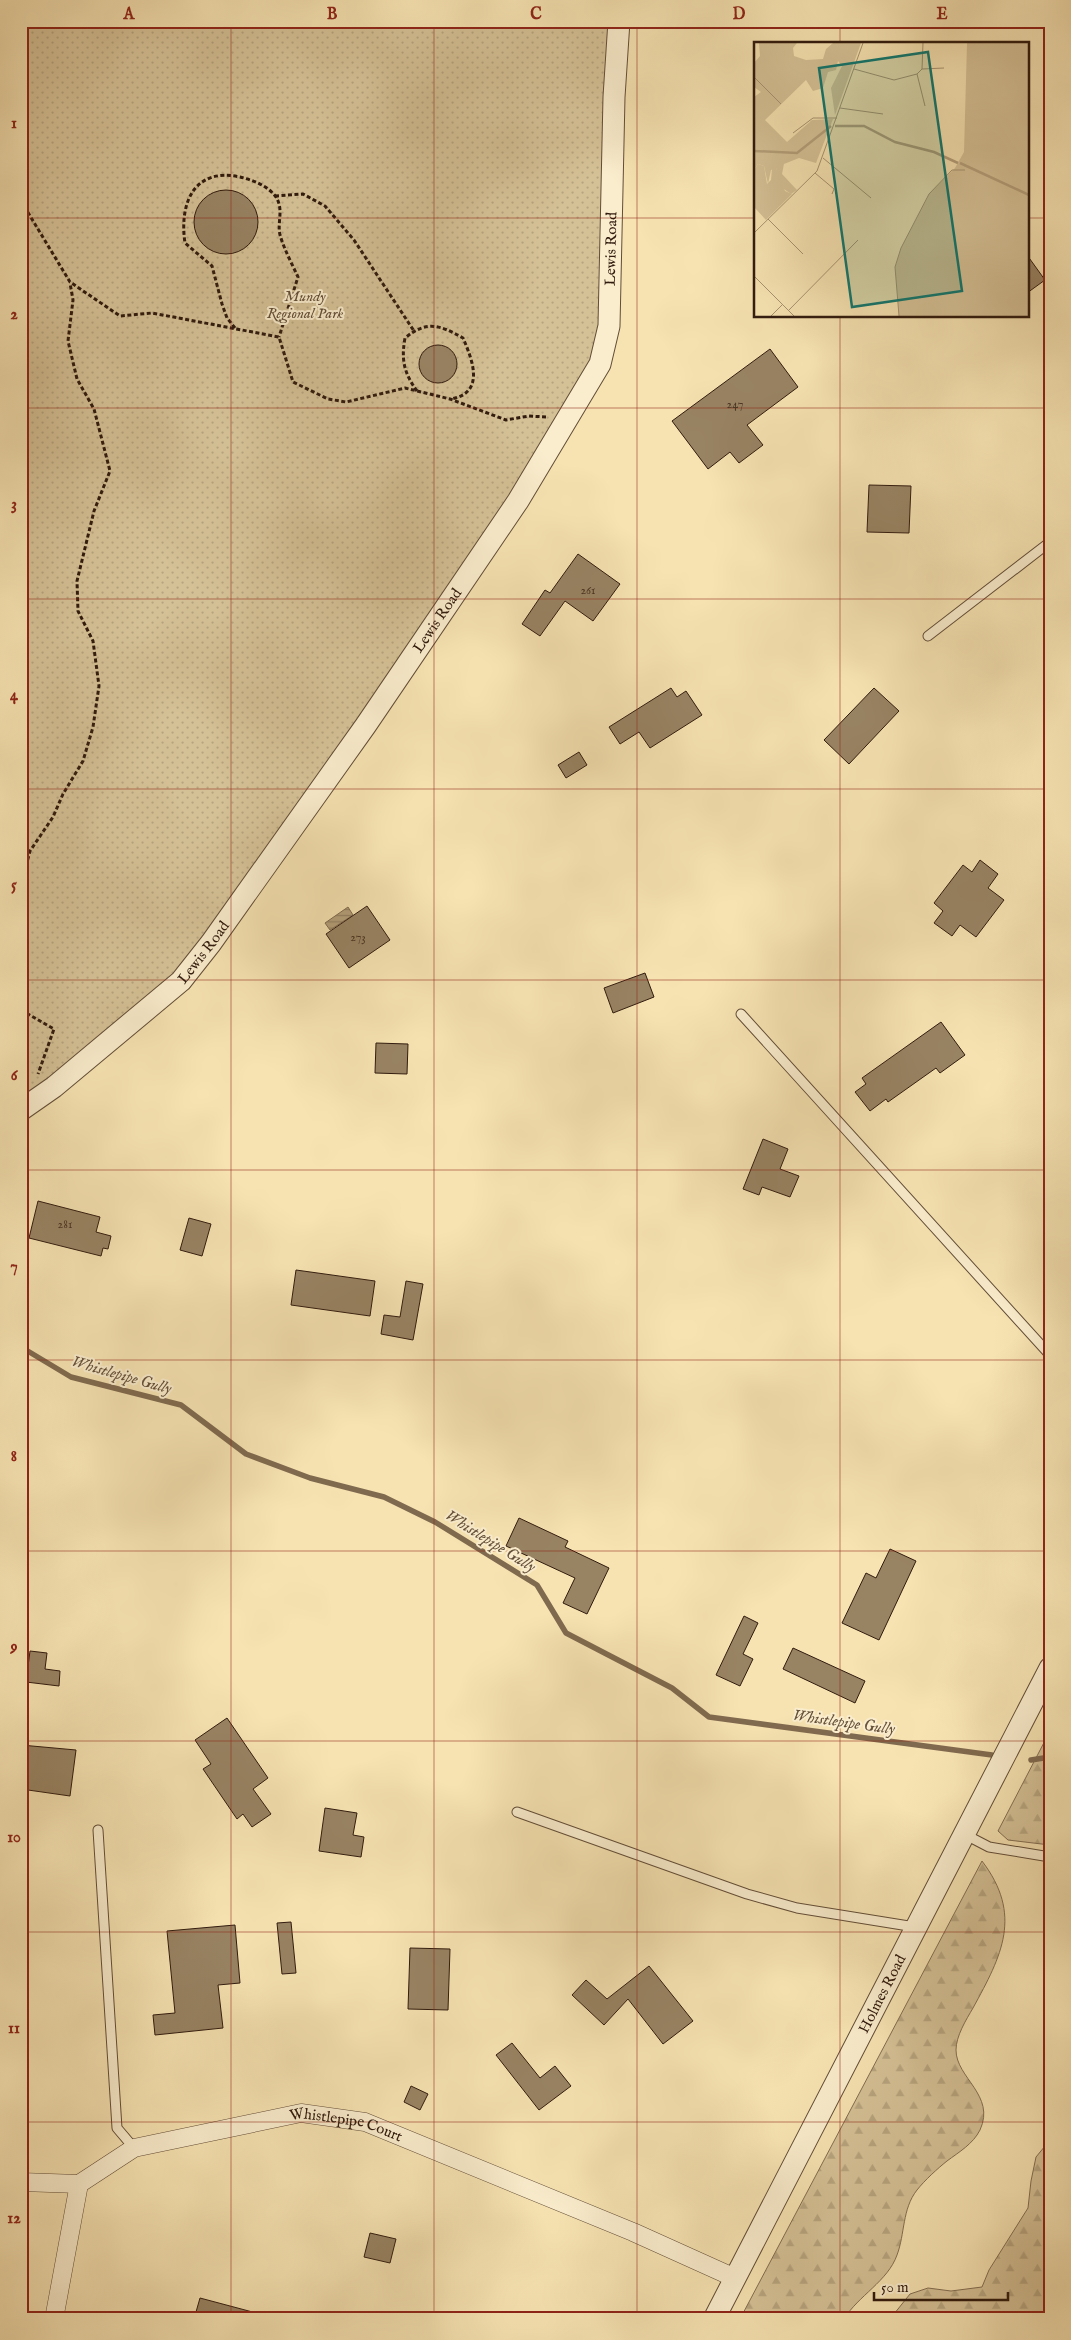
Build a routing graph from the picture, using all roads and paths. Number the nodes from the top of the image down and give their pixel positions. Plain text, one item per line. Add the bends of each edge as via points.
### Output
1 (619, 21) edge
2 (275, 196) junction
3 (21, 202) edge
4 (70, 282) junction
5 (236, 329) junction
6 (414, 331) junction
7 (278, 337) junction
8 (418, 391) junction
9 (450, 399) junction
10 (568, 419) junction
11 (1050, 542) edge
12 (928, 636) dead end
13 (21, 885) edge
14 (21, 1010) edge
15 (741, 1014) dead end
16 (36, 1077) dead end
17 (21, 1110) edge
18 (1050, 1355) edge
19 (1050, 1668) edge
20 (517, 1812) dead end
21 (98, 1830) dead end
22 (964, 1833) junction
23 (1050, 1857) edge
24 (915, 1927) junction
25 (134, 2148) junction
26 (21, 2182) edge
27 (79, 2184) junction
28 (735, 2278) junction
29 (54, 2319) edge
30 (714, 2319) edge

1 - 10 street, Lewis Road via 614,97 609,326 600,364
2 - 5 path via 263,185 226,174 205,178 193,191 187,206 182,226 185,243 212,266 227,318
2 - 6 path via 303,194 325,206 354,240
2 - 7 path via 280,205 280,234 298,277
3 - 4 path
4 - 5 path via 120,316 152,314
4 - 13 path via 73,300 68,341 77,379 94,409 110,471 94,511 77,581 78,611 93,641 99,686 93,727 83,761 53,817 30,851
5 - 7 path
6 - 8 path via 405,338 402,362
6 - 9 path via 428,326 447,329 463,338 472,365 473,380 463,397
7 - 8 path via 293,382 328,399 346,402 405,388
8 - 9 path
9 - 10 path via 506,420 529,416
10 - 17 street, Lewis Road via 518,501 372,717 211,944 181,981 54,1087
11 - 12 lane
14 - 16 path via 54,1029
15 - 18 lane
19 - 22 street, Holmes Road
20 - 24 lane via 748,1894 797,1908
21 - 25 lane via 117,2128
22 - 23 lane via 989,1847
22 - 24 street, Holmes Road
24 - 28 street, Holmes Road
25 - 27 street, Whistlepipe Court
25 - 28 street, Whistlepipe Court via 301,2113 365,2122 633,2232
26 - 27 street
27 - 29 street
28 - 30 street, Holmes Road

